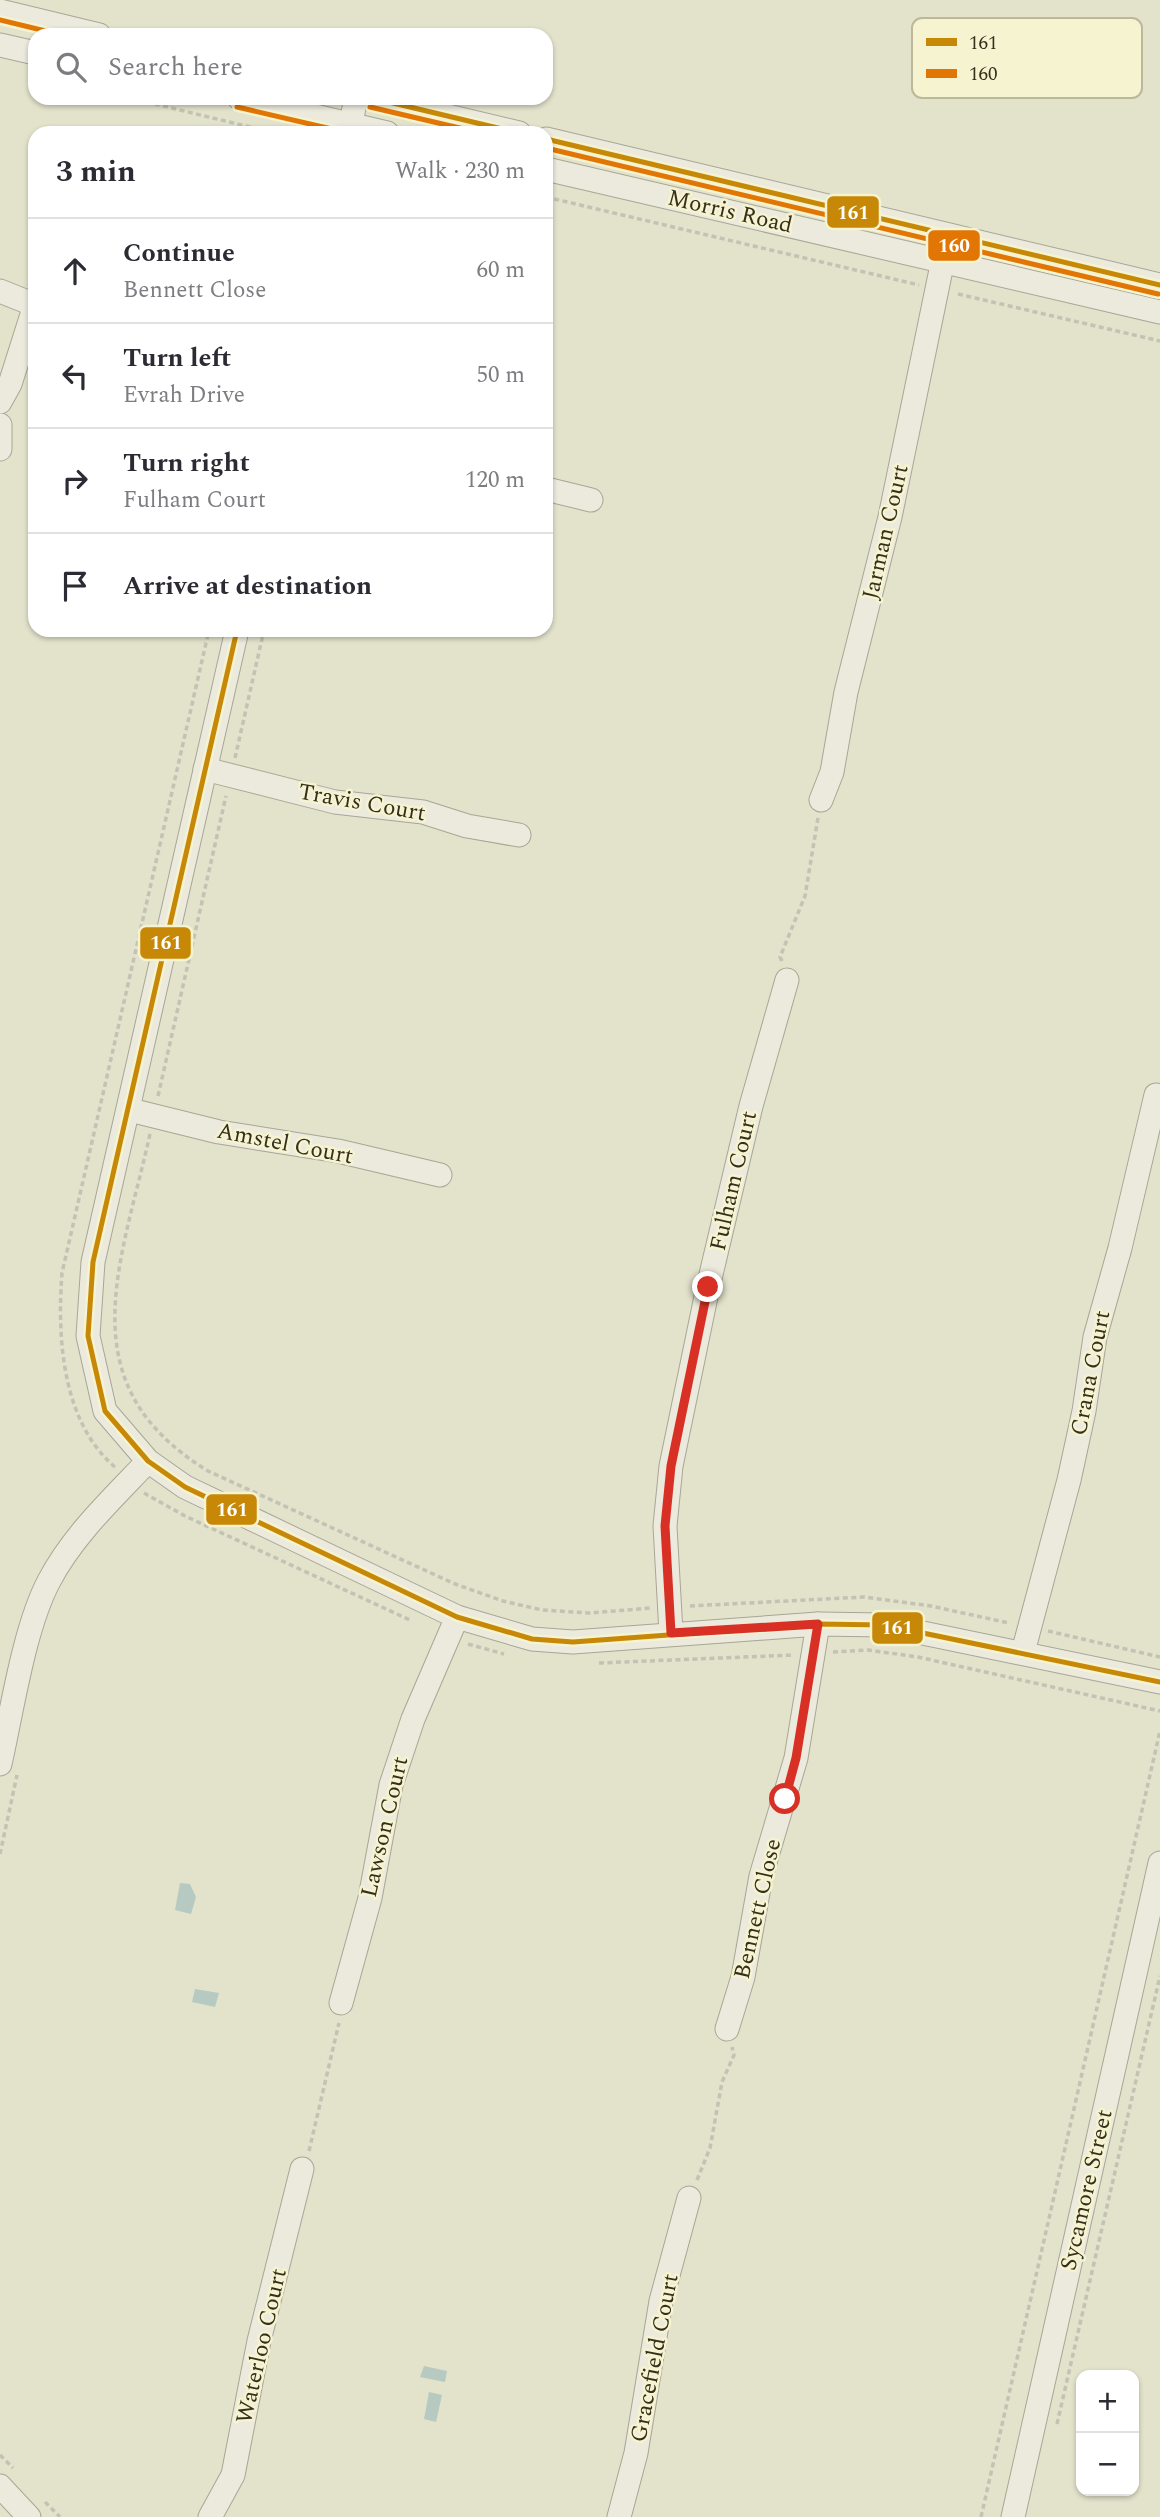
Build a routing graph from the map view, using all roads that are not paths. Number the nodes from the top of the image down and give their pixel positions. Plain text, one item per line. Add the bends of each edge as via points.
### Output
1 (0, 11) edge
2 (70, 28) edge
3 (0, 46) edge
4 (28, 52) edge
5 (264, 105) edge
6 (355, 105) edge
7 (401, 105) edge
8 (339, 126) edge
9 (351, 126) edge
10 (490, 126) edge
11 (553, 141) edge
12 (553, 171) edge
13 (943, 260) junction
14 (1160, 285) edge
15 (0, 291) edge
16 (28, 302) edge
17 (1160, 312) edge
18 (28, 327) edge
19 (0, 402) edge
20 (0, 425) edge
21 (0, 449) edge
22 (553, 491) edge
23 (591, 500) dead end
24 (235, 637) edge
25 (205, 769) junction
26 (821, 800) road end
27 (519, 835) dead end
28 (787, 980) road end
29 (1156, 1095) dead end
30 (130, 1110) junction
31 (440, 1175) dead end
32 (148, 1461) junction
33 (818, 1624) junction
34 (453, 1627) junction
35 (671, 1633) junction
36 (1023, 1652) junction
37 (1160, 1682) edge
38 (9, 1769) edge
39 (1160, 1863) edge
40 (341, 2003) road end
41 (727, 2029) road end
42 (302, 2169) road end
43 (689, 2198) road end
44 (0, 2486) edge
45 (29, 2517) edge
46 (211, 2517) edge
47 (619, 2517) edge
48 (1013, 2517) edge

1 - 2 street
3 - 4 street
5 - 8 street
6 - 9 street
7 - 10 street
11 - 14 street, Morris Road
12 - 13 street, Morris Road
13 - 17 street, Morris Road
13 - 26 street, Jarman Court via 890,517 846,692 832,772
15 - 16 street
18 - 19 street
20 - 21 street
22 - 23 street
24 - 25 street
25 - 27 street, Travis Court via 335,802 423,811
25 - 30 street
28 - 35 street, Fulham Court via 751,1106 671,1466 665,1526
29 - 36 street, Crana Court via 1095,1337 1069,1480
30 - 31 street, Amstel Court
30 - 32 street via 93,1262 88,1336 106,1411
32 - 34 street via 186,1487
32 - 38 street via 138,1487 82,1532 48,1582 27,1645
33 - 35 street
33 - 36 street via 884,1625
33 - 41 street, Bennett Close via 796,1758 761,1876 743,1977
34 - 35 street via 553,1641
34 - 40 street, Lawson Court via 413,1719 391,1786 370,1899
36 - 37 street
39 - 48 street, Sycamore Street
42 - 46 street, Waterloo Court via 259,2342 233,2475
43 - 47 street, Gracefield Court via 661,2301 636,2453
44 - 45 street

